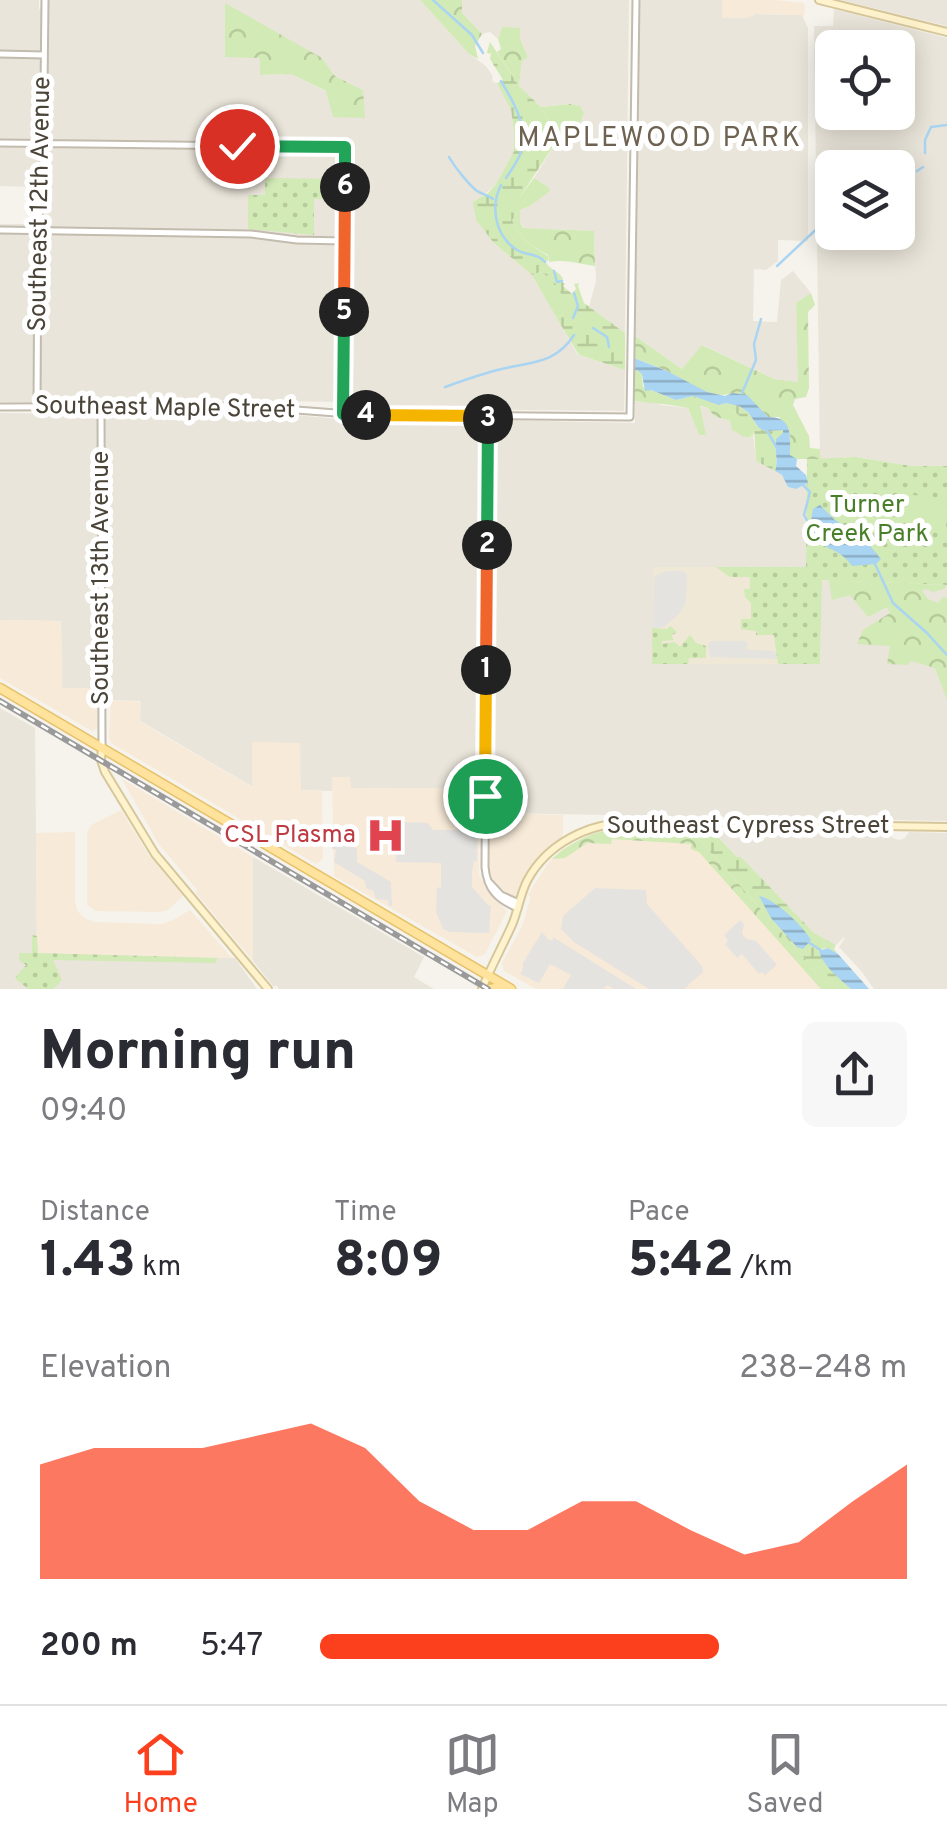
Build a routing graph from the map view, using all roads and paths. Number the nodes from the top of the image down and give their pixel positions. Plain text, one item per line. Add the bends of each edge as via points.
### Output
1 (45, 0) edge
2 (636, 0) edge
3 (819, 0) edge
4 (947, 32) edge
5 (0, 54) edge
6 (44, 55) junction
7 (0, 143) edge
8 (43, 144) junction
9 (0, 230) edge
10 (38, 230) junction
11 (344, 241) junction
12 (0, 407) edge
13 (38, 407) junction
14 (101, 408) junction
15 (343, 414) junction
16 (488, 416) junction
17 (0, 688) edge
18 (102, 748) junction
19 (947, 827) edge
20 (519, 905) junction
21 (487, 974) junction
22 (509, 988) edge
23 (268, 989) edge
24 (479, 989) edge
25 (490, 989) edge

1 - 6 street, Southeast 12th Avenue
2 - 16 street, Southeast Maple Street via 630,417
3 - 4 main road
5 - 6 street
6 - 8 street, Southeast 12th Avenue
7 - 8 street
8 - 10 street, Southeast 12th Avenue
8 - 11 street via 345,147
9 - 10 street
10 - 11 street
10 - 13 street, Southeast 12th Avenue
11 - 15 street
12 - 13 street, Southeast Maple Street
13 - 14 street, Southeast Maple Street
14 - 15 street, Southeast Maple Street via 244,406
14 - 18 street, Southeast 13th Avenue
15 - 16 street, Southeast Maple Street
16 - 20 street via 484,867 498,898
17 - 18 main road
18 - 21 main road
18 - 23 main road via 105,772 148,844
19 - 20 main road, Southeast Cypress Street via 623,822 586,830 551,850 526,882
20 - 21 main road, Southeast Cypress Street
21 - 22 main road
21 - 24 main road, Southeast Cypress Street
22 - 25 main road

